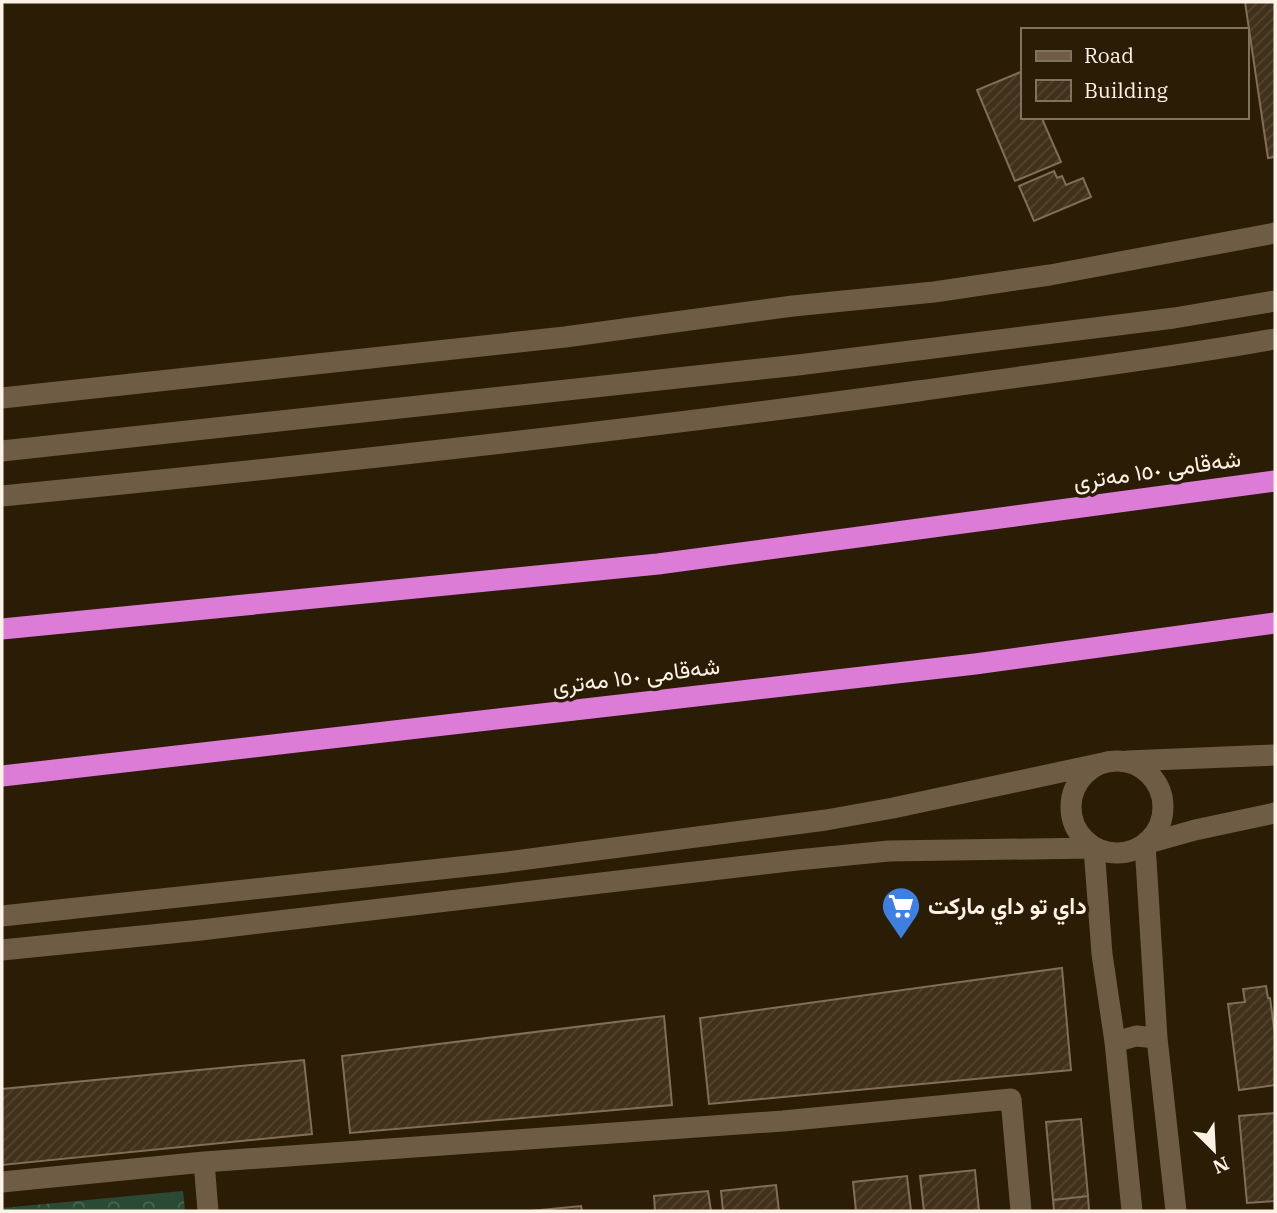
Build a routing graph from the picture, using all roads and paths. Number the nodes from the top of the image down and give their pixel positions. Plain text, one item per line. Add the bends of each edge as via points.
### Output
1 (1275, 233) edge
2 (1275, 301) edge
3 (1275, 339) edge
4 (2, 398) edge
5 (2, 451) edge
6 (1275, 481) edge
7 (2, 496) edge
8 (1275, 623) edge
9 (2, 629) edge
10 (1275, 755) edge
11 (1126, 761) junction
12 (1102, 763) junction
13 (2, 776) edge
14 (1275, 813) edge
15 (1145, 844) junction
16 (1094, 848) junction
17 (2, 916) edge
18 (2, 950) edge
19 (1157, 1038) junction
20 (1115, 1042) junction
21 (204, 1162) junction
22 (2, 1182) edge
23 (208, 1211) edge
24 (1021, 1211) edge
25 (1132, 1211) edge
26 (1176, 1211) edge

1 - 4 street via 934,292
2 - 5 street via 798,365
3 - 7 street via 698,420
6 - 9 highway, شەقامی ١٥٠ مەتری via 658,564
8 - 13 highway, شەقامی ١٥٠ مەتری via 975,664
10 - 11 street
11 - 12 street
11 - 15 street via 1152,776 1164,804 1156,833
12 - 16 street via 1081,778 1070,803 1075,829
12 - 17 street via 826,820 506,862
14 - 15 street
15 - 16 street via 1120,853
15 - 19 street
16 - 18 street via 889,851 797,859
16 - 20 street
19 - 20 street via 1136,1036
19 - 26 street
20 - 25 street
21 - 22 street
21 - 23 street
21 - 24 street via 783,1121 1011,1099

